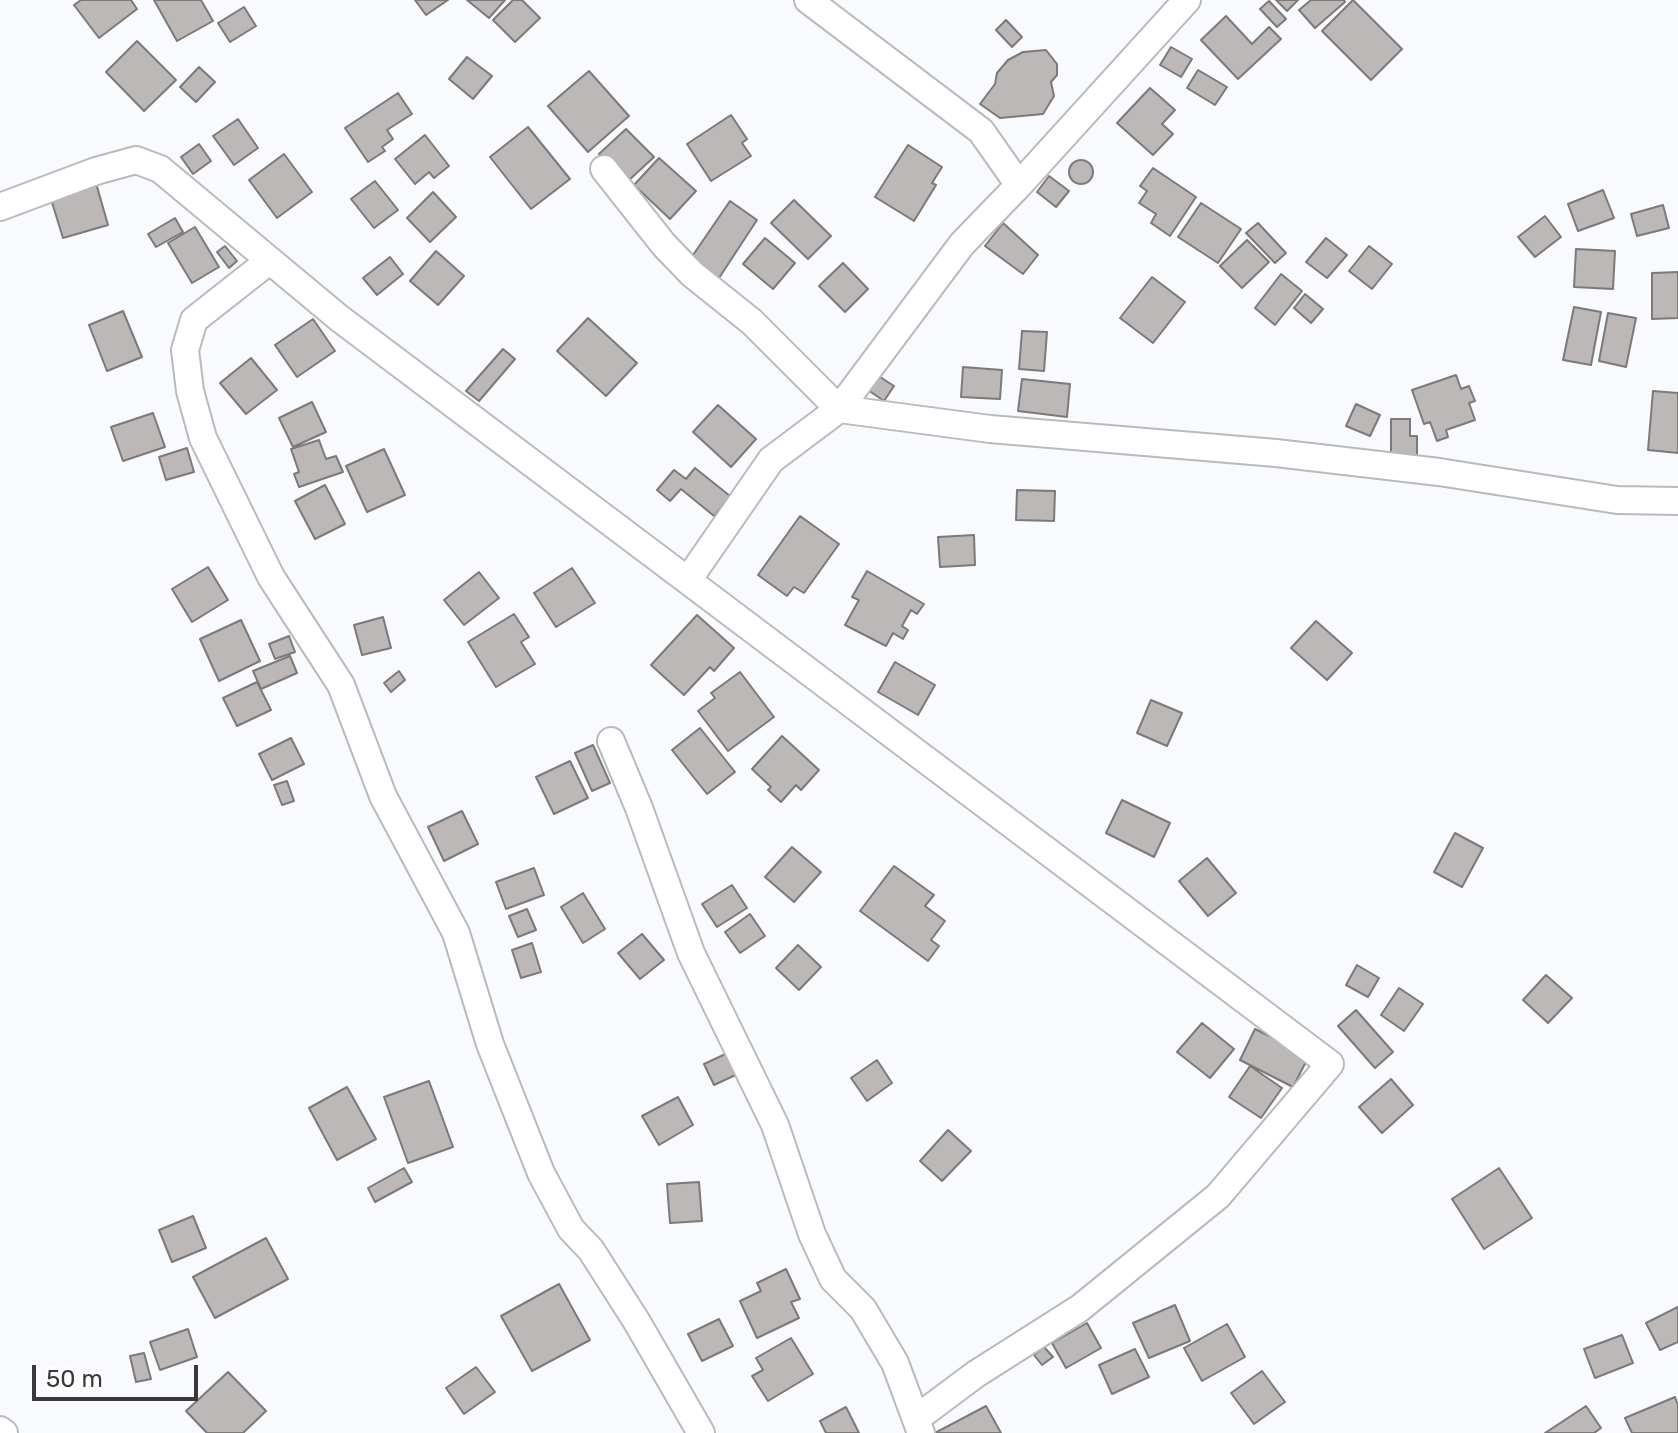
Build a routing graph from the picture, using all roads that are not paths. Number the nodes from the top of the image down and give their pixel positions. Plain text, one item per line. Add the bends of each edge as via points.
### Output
1 (808, 0) edge
2 (1187, 0) edge
3 (604, 169) dead end
4 (1019, 185) junction
5 (0, 207) edge
6 (269, 261) junction
7 (839, 409) junction
8 (1678, 501) edge
9 (688, 580) junction
10 (611, 741) dead end
11 (919, 1425) edge
12 (701, 1433) edge

1 - 4 street via 981,131
2 - 4 street
3 - 7 street via 682,264 752,322
4 - 7 street via 962,244
5 - 6 street via 136,160 160,169
6 - 9 street
6 - 12 street via 194,320 185,350 203,438 271,577 341,685 383,796 456,933 490,1044 541,1173
7 - 8 street via 990,429 1439,472 1617,500
7 - 9 street via 771,460
9 - 11 street via 1330,1064 1218,1196 1080,1308 976,1374
10 - 11 street via 691,953 775,1125 812,1234 833,1279 863,1309 895,1363

